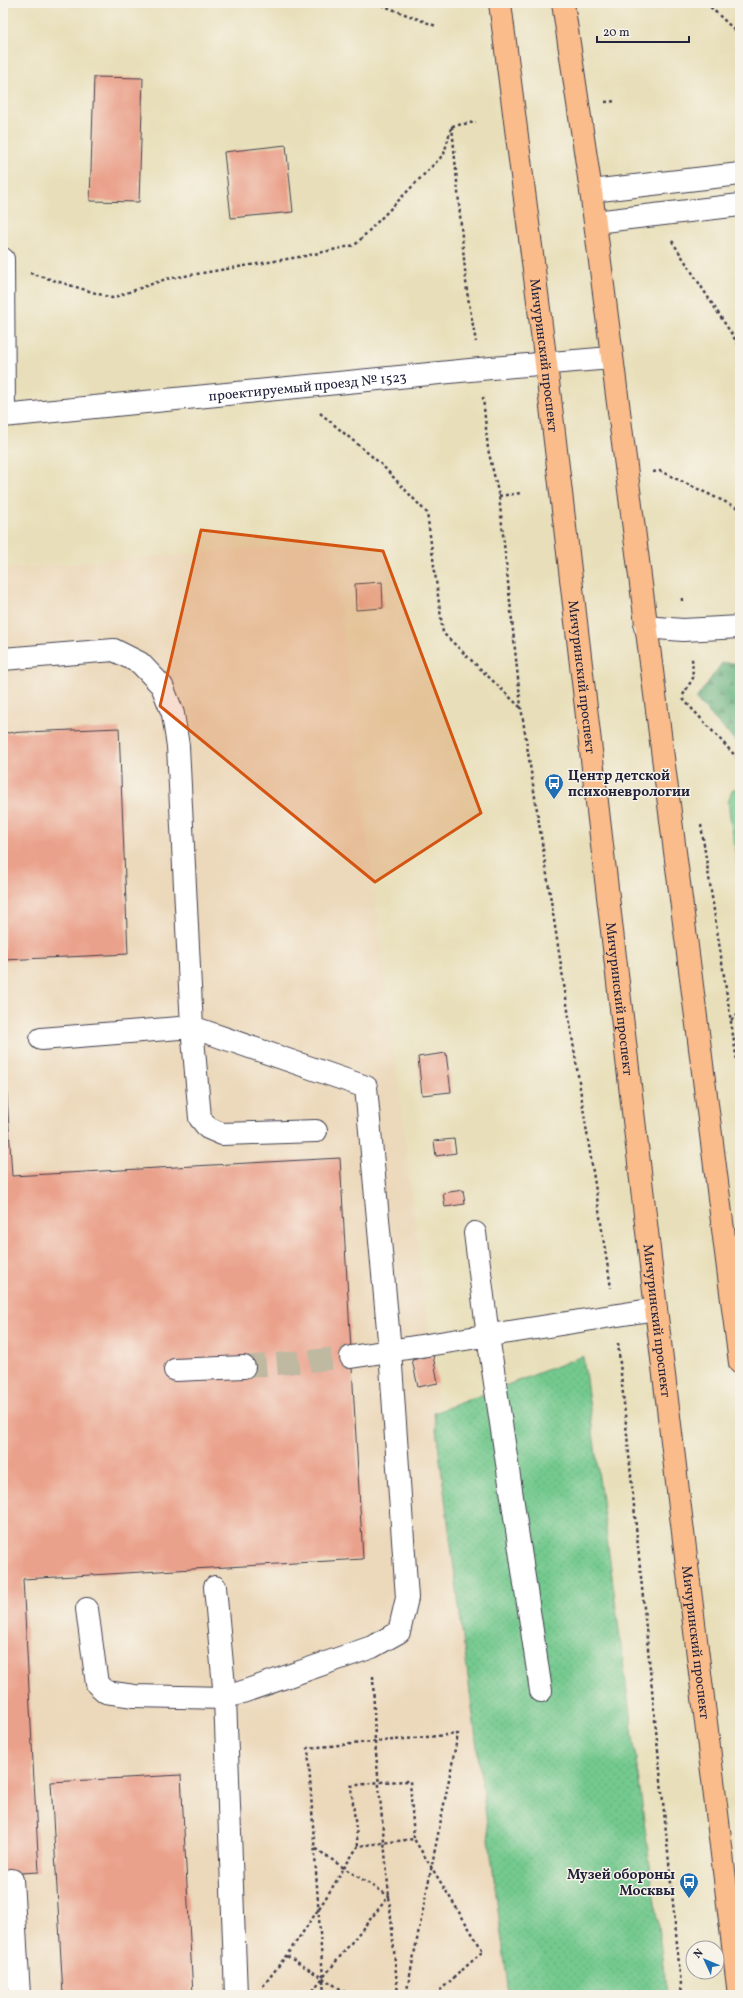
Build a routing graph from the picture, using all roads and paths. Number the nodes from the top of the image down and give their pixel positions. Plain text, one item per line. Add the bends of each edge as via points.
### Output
1 (376, 3) edge
2 (500, 3) edge
3 (563, 3) edge
4 (706, 3) edge
5 (436, 26) dead end
6 (740, 35) edge
7 (476, 122) dead end
8 (452, 126) junction
9 (740, 174) edge
10 (591, 191) junction
11 (740, 205) edge
12 (594, 222) junction
13 (668, 238) dead end
14 (3, 260) edge
15 (3, 264) edge
16 (740, 346) edge
17 (611, 358) junction
18 (546, 364) junction
19 (480, 369) junction
20 (290, 388) junction
21 (3, 415) edge
22 (660, 471) dead end
23 (521, 493) dead end
24 (499, 496) junction
25 (740, 509) edge
26 (646, 627) junction
27 (740, 627) edge
28 (3, 659) edge
29 (693, 659) dead end
30 (682, 698) junction
31 (683, 706) dead end
32 (521, 707) junction
33 (740, 761) edge
34 (701, 823) dead end
35 (740, 1013) edge
36 (731, 1020) junction
37 (192, 1028) junction
38 (41, 1039) dead end
39 (740, 1081) edge
40 (316, 1131) dead end
41 (475, 1233) dead end
42 (656, 1309) junction
43 (615, 1316) junction
44 (488, 1336) junction
45 (390, 1351) junction
46 (351, 1358) tunnel mouth
47 (740, 1363) edge
48 (244, 1367) tunnel mouth
49 (175, 1370) dead end
50 (215, 1586) dead end
51 (87, 1609) dead end
52 (372, 1647) junction
53 (541, 1691) dead end
54 (225, 1698) junction
55 (375, 1742) junction
56 (379, 1782) junction
57 (414, 1839) junction
58 (384, 1843) junction
59 (358, 1846) junction
60 (314, 1848) junction
61 (431, 1867) junction
62 (344, 1868) junction
63 (12, 1880) dead end
64 (388, 1896) junction
65 (318, 1911) junction
66 (10, 1941) edge
67 (287, 1956) junction
68 (323, 1978) junction
69 (261, 1988) dead end
70 (19, 1995) edge
71 (236, 1995) edge
72 (309, 1995) edge
73 (324, 1995) edge
74 (350, 1995) edge
75 (398, 1995) edge
76 (406, 1995) edge
77 (435, 1995) edge
78 (682, 1995) edge
79 (739, 1995) edge

1 - 5 path
2 - 18 main road, Мичуринский проспект
3 - 10 main road
4 - 6 path
7 - 8 path
8 - 15 path via 444,154 355,245 166,279 112,298
8 - 19 path via 467,292
9 - 10 street
10 - 12 main road
11 - 12 street
12 - 17 main road
13 - 16 path via 674,242
14 - 15 street
15 - 21 street
17 - 18 street, проектируемый проезд № 1523
17 - 26 main road
18 - 19 street, проектируемый проезд № 1523
18 - 42 main road, Мичуринский проспект
19 - 20 street, проектируемый проезд № 1523
19 - 24 path via 488,449
20 - 21 street, проектируемый проезд № 1523
20 - 32 path via 381,464 427,513 443,633
22 - 25 path
23 - 24 path
24 - 32 path
26 - 27 street via 683,630
26 - 47 main road
28 - 37 street via 114,650 140,663 162,686 173,714 178,746
29 - 30 path via 693,678
30 - 31 path
30 - 33 path
32 - 43 path
34 - 36 path
35 - 36 path
36 - 39 path
37 - 38 street
37 - 40 street via 200,1118 208,1128 222,1134
37 - 45 street via 366,1087
41 - 44 street
42 - 43 street
42 - 79 main road, Мичуринский проспект
43 - 44 street
43 - 78 path
44 - 45 street
44 - 53 street
45 - 46 street
45 - 52 street via 407,1598 399,1632
48 - 49 street
50 - 54 street
51 - 54 street via 97,1684 106,1692 134,1696
52 - 54 street
52 - 55 path
54 - 71 street
55 - 56 path
55 - 60 path via 308,1748
55 - 61 path via 458,1734
56 - 57 path via 410,1781
56 - 58 path
56 - 59 path via 351,1786
57 - 58 path
57 - 61 path
58 - 59 path
58 - 64 path
59 - 62 path
60 - 62 path
60 - 65 path
61 - 76 path
61 - 77 path via 483,1951
62 - 64 path
62 - 65 path
63 - 66 street
64 - 68 path
64 - 75 path
65 - 67 path
65 - 68 path
66 - 70 street
67 - 68 path
67 - 69 path
68 - 72 path
68 - 73 path
68 - 74 path

